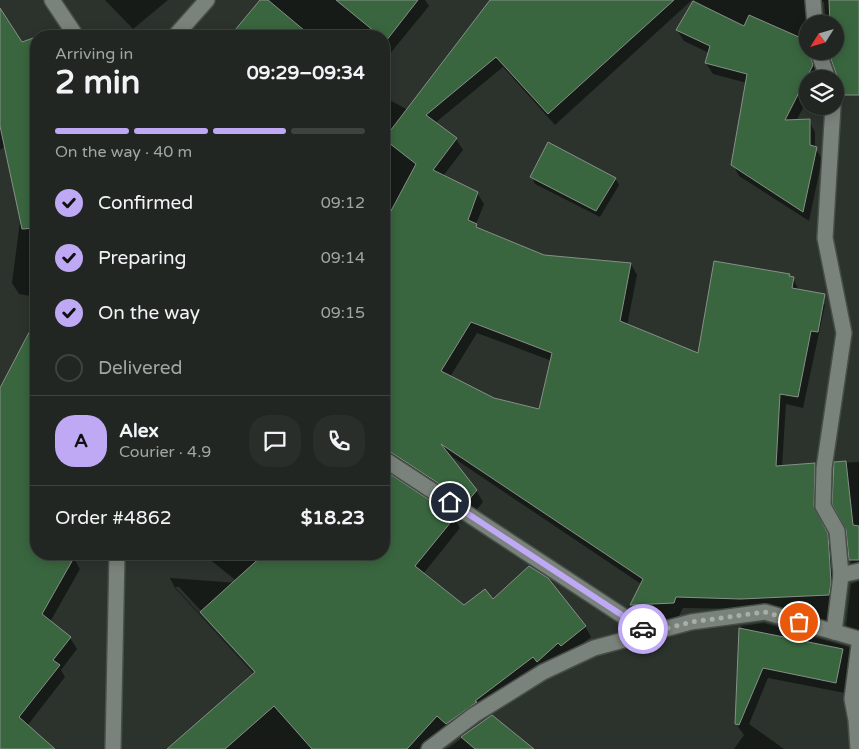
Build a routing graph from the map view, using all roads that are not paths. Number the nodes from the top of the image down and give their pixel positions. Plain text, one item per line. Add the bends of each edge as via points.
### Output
1 (52, 0) edge
2 (207, 0) edge
3 (813, 0) edge
4 (814, 15) edge
5 (72, 30) edge
6 (180, 30) edge
7 (832, 115) edge
8 (390, 463) edge
9 (117, 560) edge
10 (859, 572) edge
11 (841, 576) junction
12 (834, 632) junction
13 (649, 633) junction
14 (859, 639) edge
15 (859, 645) edge
16 (113, 749) edge
17 (429, 749) edge
18 (858, 749) edge

1 - 5 street
2 - 6 street
3 - 4 street
7 - 11 street via 825,238 844,333 824,468 823,506 837,531
8 - 13 street
9 - 16 street
10 - 11 street
11 - 12 street
12 - 13 street via 765,612 691,622
12 - 14 street
13 - 17 street via 594,648 543,672 474,715
15 - 18 street via 852,699

